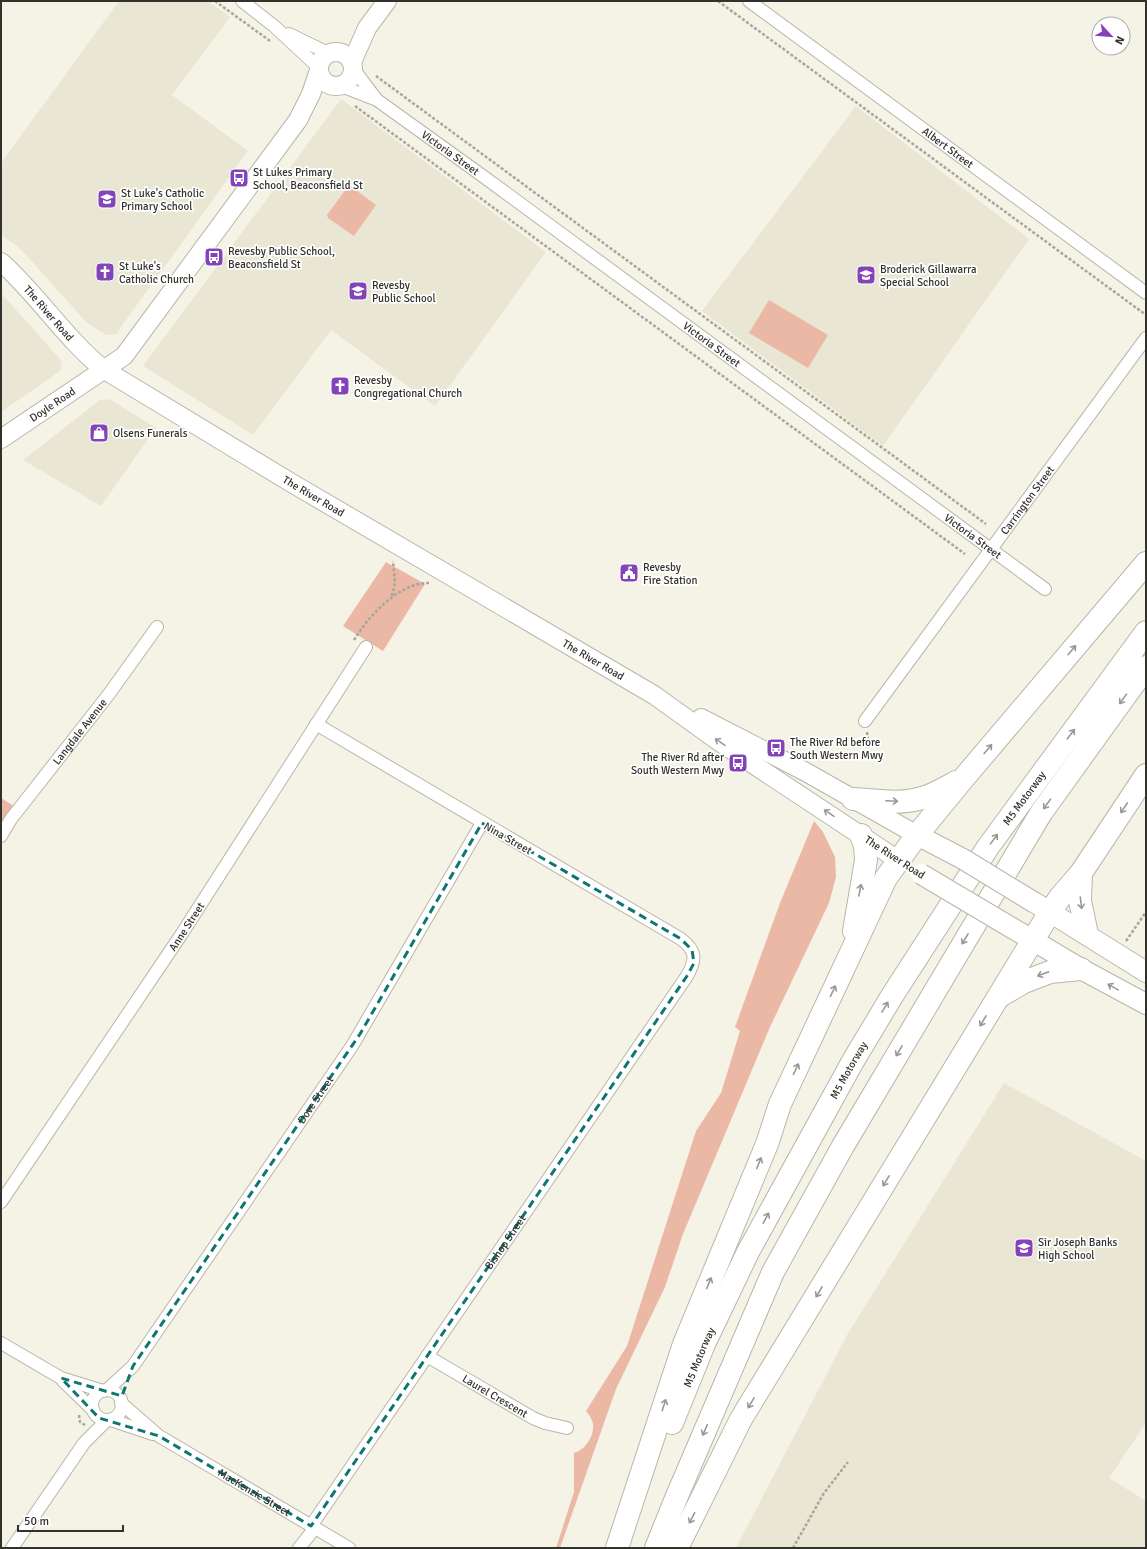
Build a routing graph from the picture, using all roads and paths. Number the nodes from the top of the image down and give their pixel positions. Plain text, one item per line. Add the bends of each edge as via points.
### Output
1 (215, 1) edge
2 (242, 1) edge
3 (386, 1) edge
4 (718, 1) edge
5 (749, 1) edge
6 (274, 26) junction
7 (274, 44) dead end
8 (335, 62) junction
9 (374, 74) dead end
10 (338, 86) junction
11 (377, 100) junction
12 (352, 104) dead end
13 (298, 120) junction
14 (1, 262) edge
15 (1146, 294) edge
16 (1146, 315) edge
17 (1146, 338) edge
18 (103, 369) junction
19 (1, 439) edge
20 (986, 524) dead end
21 (992, 550) junction
22 (965, 554) dead end
23 (393, 561) dead end
24 (1146, 563) edge
25 (1046, 589) dead end
26 (392, 597) dead end
27 (157, 627) dead end
28 (1146, 632) edge
29 (366, 647) dead end
30 (1146, 667) edge
31 (654, 695) junction
32 (865, 721) dead end
33 (316, 724) junction
34 (1146, 775) edge
35 (963, 779) junction
36 (853, 799) junction
37 (482, 823) junction
38 (861, 835) junction
39 (917, 835) junction
40 (1, 836) edge
41 (898, 860) junction
42 (1081, 873) junction
43 (1043, 907) junction
44 (1146, 912) edge
45 (1087, 934) junction
46 (1025, 936) junction
47 (1126, 941) dead end
48 (694, 956) joint
49 (850, 956) junction
50 (1081, 969) junction
51 (1146, 972) edge
52 (997, 998) junction
53 (1146, 1004) edge
54 (1, 1202) edge
55 (1, 1343) edge
56 (427, 1356) junction
57 (133, 1366) junction
58 (61, 1378) junction
59 (105, 1391) junction
60 (121, 1402) junction
61 (93, 1410) junction
62 (109, 1420) junction
63 (567, 1428) dead end
64 (159, 1436) junction
65 (84, 1443) junction
66 (848, 1462) dead end
67 (313, 1527) junction
68 (12, 1548) edge
69 (300, 1548) edge
70 (349, 1548) edge
71 (617, 1548) edge
72 (623, 1548) edge
73 (656, 1548) edge
74 (677, 1548) edge
75 (793, 1548) edge

1 - 7 path
2 - 6 street, Victoria Street
3 - 8 main road via 367,28
4 - 16 path
5 - 15 street, Albert Street
6 - 8 street, Victoria Street
6 - 8 street, Victoria Street
8 - 10 main road via 350,79
8 - 10 main road via 324,82
8 - 11 street, Victoria Street
8 - 13 main road via 311,94
9 - 20 path
10 - 11 street, Victoria Street
10 - 13 main road
11 - 21 street, Victoria Street
12 - 22 path
13 - 18 main road, Doyle Road via 124,356
14 - 18 main road, The River Road via 19,278 82,350
17 - 21 street, Carrington Street
18 - 19 main road, Doyle Road
18 - 31 main road, The River Road
21 - 25 street, Victoria Street
21 - 32 street, Carrington Street
23 - 26 path via 395,583
35 -> 24 highway
27 - 40 street, Langdale Avenue
72 -> 28 highway, M5 Motorway via 704,1344 748,1252 853,1061 988,847
29 - 33 street, Anne Street
30 -> 73 highway, M5 Motorway via 1041,812 839,1153 773,1272
31 - 36 main road, The River Road
38 -> 31 main road, The River Road via 718,741
33 - 37 street, Nina Street
33 - 54 street, Anne Street via 181,935
34 -> 42 highway
36 -> 35 highway via 898,802 914,800 924,798
35 - 39 highway
36 - 39 main road, The River Road
37 - 48 street, Nina Street via 681,939 692,950
37 - 57 street, Dove Street via 352,1046
38 - 41 main road, The River Road
49 -> 38 highway via 866,860
39 - 41 highway
39 - 43 main road, The River Road, bridge
41 - 46 main road, The River Road, bridge
41 - 49 highway via 886,878
42 - 43 highway via 1061,896
42 -> 45 highway via 1080,901
43 - 45 main road, The River Road
43 - 46 highway
44 - 47 path
45 - 51 main road, The River Road
46 - 50 main road, The River Road
46 - 52 highway
48 - 56 street, Bishop Street via 694,963 687,976
71 -> 49 highway via 684,1344 767,1144 780,1104
50 -> 52 highway via 1050,972 1024,982
53 -> 50 main road, The River Road
52 -> 74 highway via 742,1419
55 - 58 street
56 - 63 street, Laurel Crescent via 533,1418
56 - 67 street, Bishop Street
57 - 59 street, Dove Street
57 - 60 street, Dove Street
58 - 59 street
58 - 61 street
59 - 60 street via 115,1393
59 - 61 street via 93,1400
60 - 62 street via 118,1415
60 - 64 street, MacKenzie Street
61 - 62 street via 99,1418
61 - 65 street
62 - 64 street, MacKenzie Street
62 - 65 street
64 - 67 street, MacKenzie Street
65 - 68 street
66 - 75 path via 824,1493
67 - 69 street, Bishop Street
67 - 70 street, MacKenzie Street

